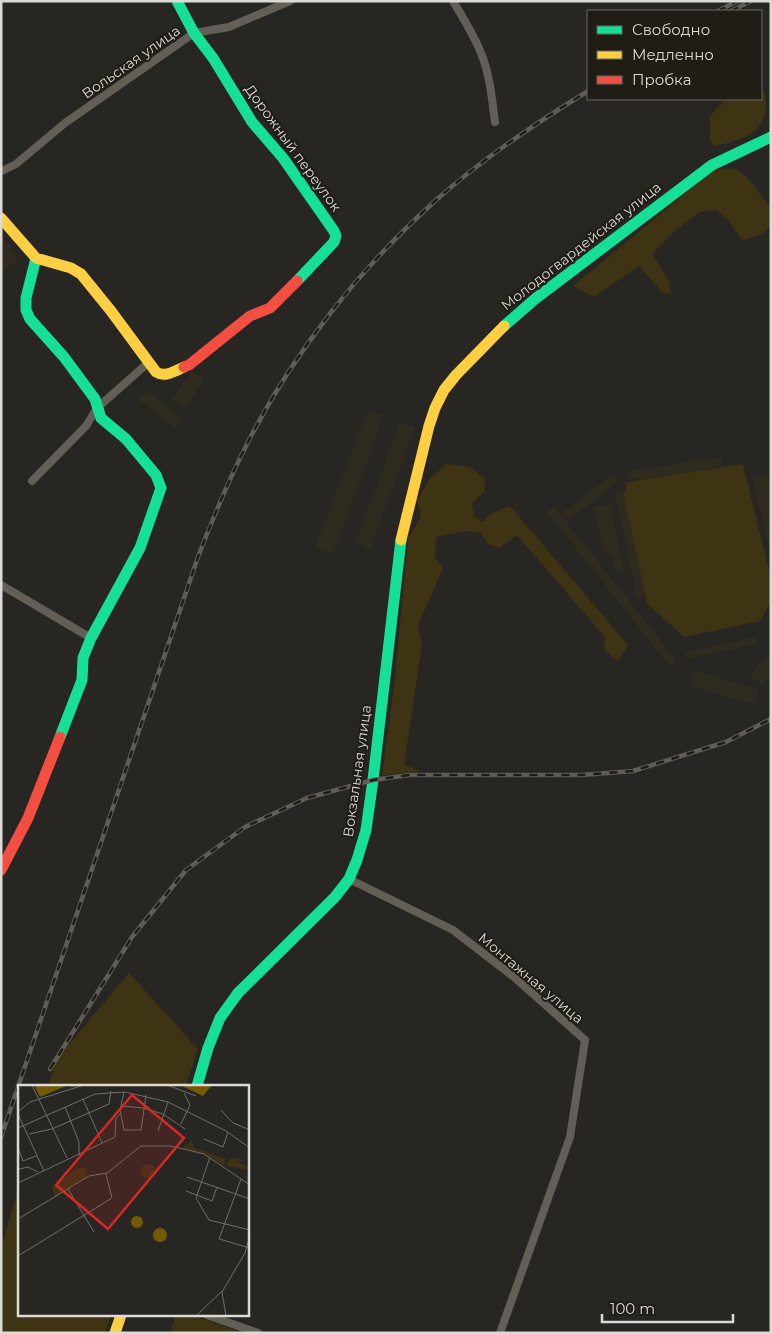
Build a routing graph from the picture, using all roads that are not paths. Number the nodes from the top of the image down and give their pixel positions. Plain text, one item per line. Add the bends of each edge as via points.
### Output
1 (176, 1) edge
2 (290, 1) edge
3 (453, 1) edge
4 (194, 33) junction
5 (495, 122) dead end
6 (771, 136) edge
7 (2, 171) edge
8 (1, 218) edge
9 (36, 258) junction
10 (149, 362) junction
11 (97, 408) junction
12 (435, 408) joint
13 (32, 481) dead end
14 (1, 585) edge
15 (91, 638) junction
16 (1, 870) edge
17 (348, 879) junction
18 (197, 1085) edge
19 (121, 1316) edge
20 (210, 1316) edge
21 (115, 1333) edge
22 (258, 1333) edge
23 (500, 1333) edge

1 - 4 street, Дорожный переулок
2 - 4 street, Вольская улица via 229,27
3 - 5 street via 482,54
4 - 7 street, Вольская улица
4 - 10 street, Дорожный переулок via 252,122 282,158 336,236 334,242 270,308 250,316 189,366 160,375
6 - 12 street, Молодогвардейская улица via 712,165 535,299 501,328 456,375
8 - 9 street
9 - 10 street via 71,268 80,274
9 - 11 street via 26,310 95,399
10 - 11 street
11 - 13 street via 86,426
11 - 15 street via 100,418 126,439 156,476 161,488 140,548
12 - 17 street, Вокзальная улица via 401,537 366,830
14 - 15 street
15 - 16 street via 83,658 82,680 28,818
17 - 18 street, Вокзальная улица via 238,993 220,1018
17 - 23 street, Монтажная улица via 453,930 514,977 585,1040 570,1137
19 - 21 street
20 - 22 street

